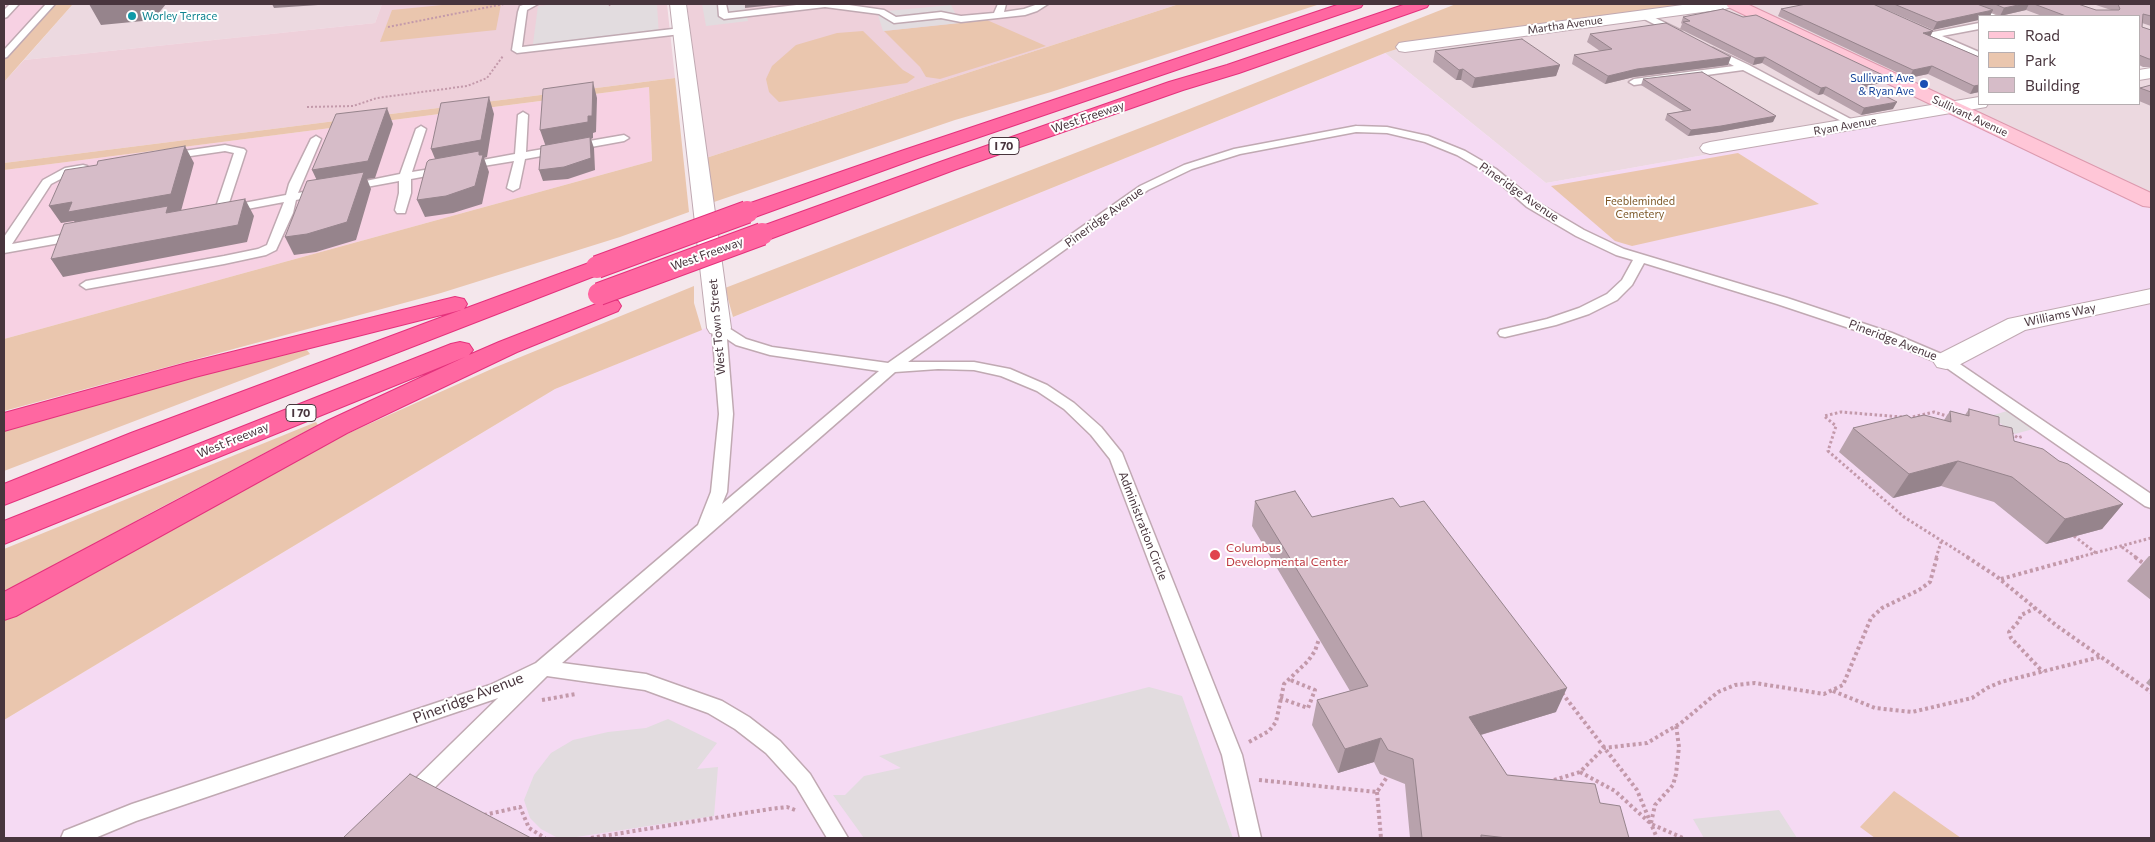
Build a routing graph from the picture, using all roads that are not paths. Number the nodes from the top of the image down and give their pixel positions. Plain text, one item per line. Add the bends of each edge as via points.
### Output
1 (15, 4) edge
2 (51, 4) edge
3 (534, 4) edge
4 (678, 4) edge
5 (722, 4) edge
6 (1002, 4) edge
7 (1044, 4) edge
8 (1355, 4) edge
9 (1421, 4) edge
10 (1725, 4) edge
11 (1734, 4) edge
12 (1963, 4) edge
13 (4, 15) edge
14 (998, 15) junction
15 (1643, 15) junction
16 (1990, 15) edge
17 (1906, 23) edge
18 (1978, 26) edge
19 (681, 31) junction
20 (1932, 35) junction
21 (1686, 37) edge
22 (1703, 46) edge
23 (1405, 47) dead end
24 (4, 55) edge
25 (1978, 56) edge
26 (1746, 67) junction
27 (1634, 82) dead end
28 (1978, 103) edge
29 (1952, 107) junction
30 (523, 115) dead end
31 (1856, 124) junction
32 (420, 129) dead end
33 (624, 138) dead end
34 (316, 139) dead end
35 (1710, 148) dead end
36 (520, 157) junction
37 (156, 158) edge
38 (98, 166) edge
39 (405, 177) junction
40 (513, 188) dead end
41 (291, 198) junction
42 (2151, 201) edge
43 (401, 210) dead end
44 (90, 234) edge
45 (4, 248) edge
46 (1640, 258) junction
47 (597, 267) junction
48 (86, 285) dead end
49 (2151, 296) edge
50 (604, 300) junction
51 (719, 328) junction
52 (1505, 333) dead end
53 (1946, 360) junction
54 (891, 368) junction
55 (4, 422) edge
56 (4, 495) edge
57 (2151, 502) edge
58 (704, 529) junction
59 (4, 533) edge
60 (4, 607) edge
61 (543, 668) junction
62 (397, 811) edge
63 (1250, 832) edge
64 (71, 838) edge
65 (838, 838) edge

1 - 13 lane
2 - 24 lane
3 - 19 lane via 523,8 517,50
4 - 19 street, West Town Street
5 - 14 lane via 724,16 825,4 881,12 894,20 941,15 961,19
6 - 14 lane
7 - 14 lane via 1025,12
8 - 47 highway, West Freeway / I 70, bridge via 916,152
9 - 50 highway, West Freeway / I 70 via 1167,89 832,208 766,238
10 - 15 street, Martha Avenue
11 - 29 main road, Sullivant Avenue
12 - 16 lane
15 - 21 lane
15 - 23 street, Martha Avenue
17 - 20 lane
18 - 20 lane
19 - 51 street, West Town Street
20 - 25 lane
22 - 26 lane
26 - 27 lane
26 - 31 lane
28 - 29 street, Ryan Avenue
29 - 31 street, Ryan Avenue
29 - 42 main road, Sullivant Avenue
30 - 36 lane
31 - 35 street, Ryan Avenue
32 - 39 lane
33 - 36 lane
34 - 41 lane
36 - 39 lane
36 - 40 lane
37 - 41 lane via 225,148 240,151 216,211
38 - 45 lane via 69,170 46,182
39 - 41 lane
39 - 43 lane
41 - 48 lane via 278,236 272,247 262,252
44 - 45 lane
46 - 52 lane via 1627,282 1612,297 1576,314
46 - 53 lane, Pineridge Avenue via 1774,298 1887,336
46 - 54 lane, Pineridge Avenue via 1580,233 1531,204 1492,171 1461,153 1428,139 1387,130 1356,129 1238,151 1188,167 1144,188
47 - 55 highway via 188,371
47 - 56 highway, West Freeway / I 70
49 - 53 street, Williams Way via 2017,324
50 - 59 highway, West Freeway / I 70
50 - 60 highway via 337,427
51 - 54 lane via 741,342 770,351
51 - 58 lane, West Town Street via 726,414 724,449 719,492
53 - 57 lane, Pineridge Avenue
54 - 58 lane, Pineridge Avenue
54 - 63 lane, Administration Circle via 974,366 1005,372 1042,388 1069,406 1096,431 1117,457 1232,754
58 - 61 lane, Pineridge Avenue
61 - 62 lane
61 - 64 lane, Pineridge Avenue via 496,691 132,813
61 - 65 lane via 646,682 715,707 773,747 803,780

